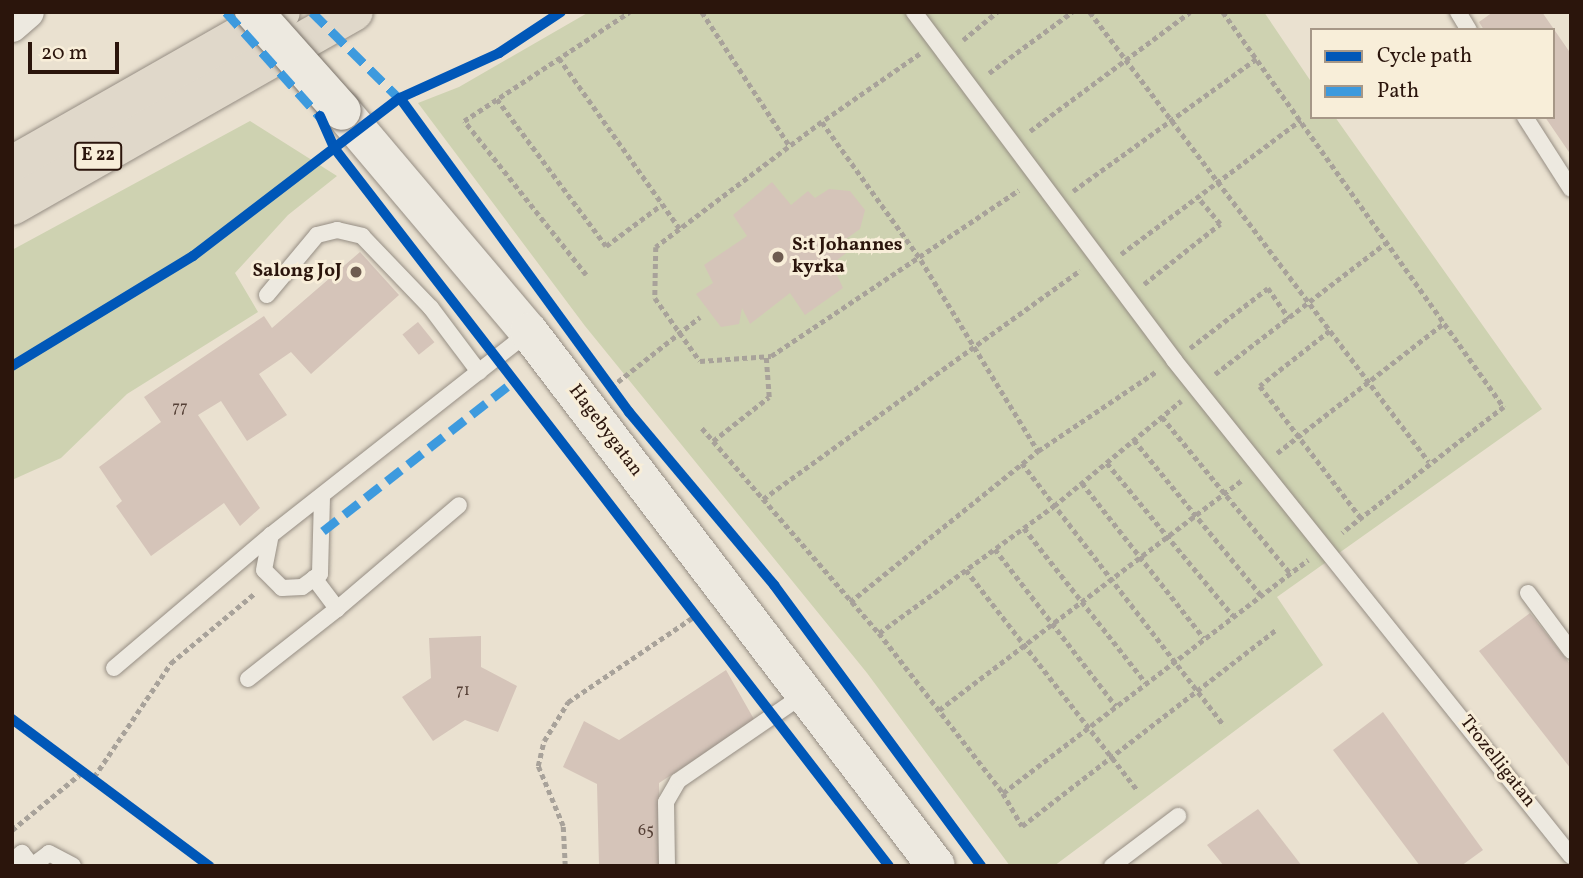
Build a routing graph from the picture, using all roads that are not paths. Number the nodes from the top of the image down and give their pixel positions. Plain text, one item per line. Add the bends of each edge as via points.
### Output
1 (28, 12) edge
2 (254, 12) edge
3 (281, 12) edge
4 (354, 12) edge
5 (914, 12) edge
6 (12, 26) edge
7 (1526, 119) edge
8 (12, 165) edge
9 (1571, 189) edge
10 (12, 206) edge
11 (267, 295) dead end
12 (529, 332) junction
13 (480, 372) junction
14 (322, 497) junction
15 (459, 505) dead end
16 (271, 535) junction
17 (314, 578) junction
18 (1528, 593) dead end
19 (337, 609) junction
20 (1571, 651) edge
21 (114, 668) dead end
22 (248, 679) dead end
23 (803, 695) junction
24 (1178, 816) dead end
25 (1571, 856) edge
26 (12, 861) edge
27 (73, 866) edge
28 (667, 866) edge
29 (936, 866) edge
30 (1112, 866) edge

1 - 6 street
2 - 12 street, Hagebygatan, bridge
3 - 8 highway, E 22
4 - 10 highway, E 22
5 - 25 lane, Trozelligatan via 1174,360 1327,545
7 - 9 lane
11 - 13 lane via 317,235 337,230 362,236 431,308
12 - 13 lane
12 - 23 street, Hagebygatan
13 - 14 lane
14 - 16 lane
14 - 17 lane via 324,538
15 - 19 lane
16 - 17 lane via 264,570 282,588
16 - 21 lane
17 - 19 lane
18 - 20 lane
19 - 22 lane
23 - 28 lane via 678,781 666,802
23 - 29 street, Hagebygatan
24 - 30 lane
26 - 27 lane via 22,853 32,866 49,853

